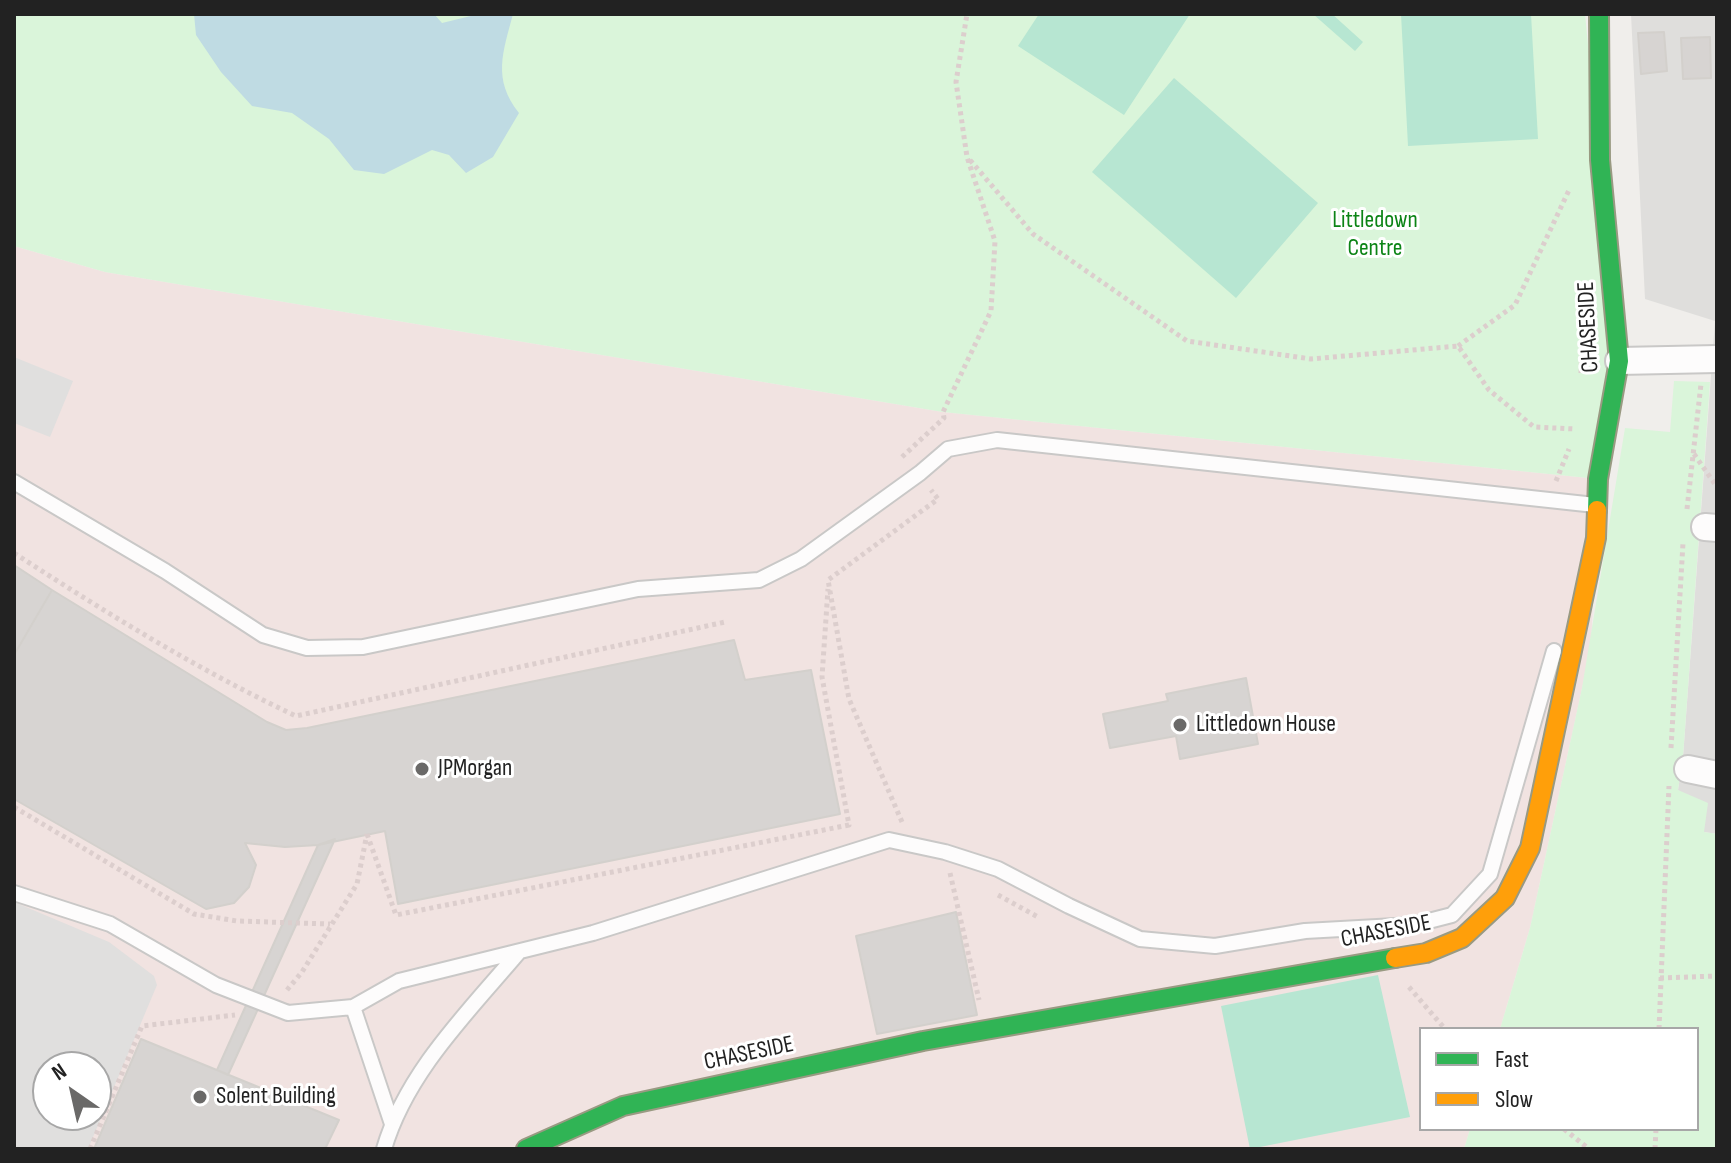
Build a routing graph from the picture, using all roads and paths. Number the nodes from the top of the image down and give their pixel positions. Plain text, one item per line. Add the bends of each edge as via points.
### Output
1 (967, 14) edge
2 (1599, 14) edge
3 (967, 157) junction
4 (1600, 160) junction
5 (1458, 346) junction
6 (1710, 358) edge
7 (1619, 361) junction
8 (1608, 431) junction
9 (1693, 454) junction
10 (920, 473) junction
11 (14, 482) edge
12 (1717, 487) edge
13 (1596, 505) junction
14 (1698, 526) edge
15 (828, 580) junction
16 (1676, 768) junction
17 (1717, 775) edge
18 (14, 807) edge
19 (367, 834) dead end
20 (945, 852) junction
21 (14, 893) edge
22 (331, 924) dead end
23 (518, 953) junction
24 (1385, 959) junction
25 (1717, 976) edge
26 (1660, 978) junction
27 (353, 1007) junction
28 (1443, 1027) edge
29 (1659, 1027) edge
30 (985, 1029) junction
31 (392, 1124) junction
32 (1566, 1131) edge
33 (384, 1149) edge
34 (526, 1149) edge
35 (1589, 1149) edge

1 - 3 path via 956,82
2 - 4 street, CHASESIDE
3 - 5 path via 1033,234 1187,341 1311,359
3 - 10 path via 995,241 991,311 944,418 901,458
4 - 5 path via 1578,172 1515,305
4 - 7 street, CHASESIDE
5 - 8 path via 1489,390 1534,427
6 - 7 street
6 - 9 path
7 - 8 street, CHASESIDE
8 - 13 street, CHASESIDE
9 - 12 path
9 - 14 path
10 - 11 lane via 801,559 759,580 638,589 363,647 321,648 263,635
10 - 13 lane via 948,449 997,440
10 - 15 path via 938,499
13 - 20 lane via 1582,532 1490,874 1452,915 1413,925 1305,931 1215,946 1140,939 998,869
13 - 24 street, CHASESIDE via 1596,538 1530,848 1505,898 1462,938 1426,953
14 - 16 path via 1679,575
15 - 19 path via 822,677 849,825 396,915
15 - 20 path via 849,699 899,820
16 - 17 street
16 - 26 path
18 - 22 path via 194,914
20 - 23 lane via 889,840
20 - 30 path
21 - 27 lane via 110,924 216,985 288,1013
23 - 27 lane via 399,981
23 - 31 lane via 438,1047
24 - 28 path
24 - 30 street, CHASESIDE
25 - 26 path
26 - 29 path
27 - 31 lane
30 - 34 street, CHASESIDE via 623,1106
31 - 33 lane
32 - 35 path

